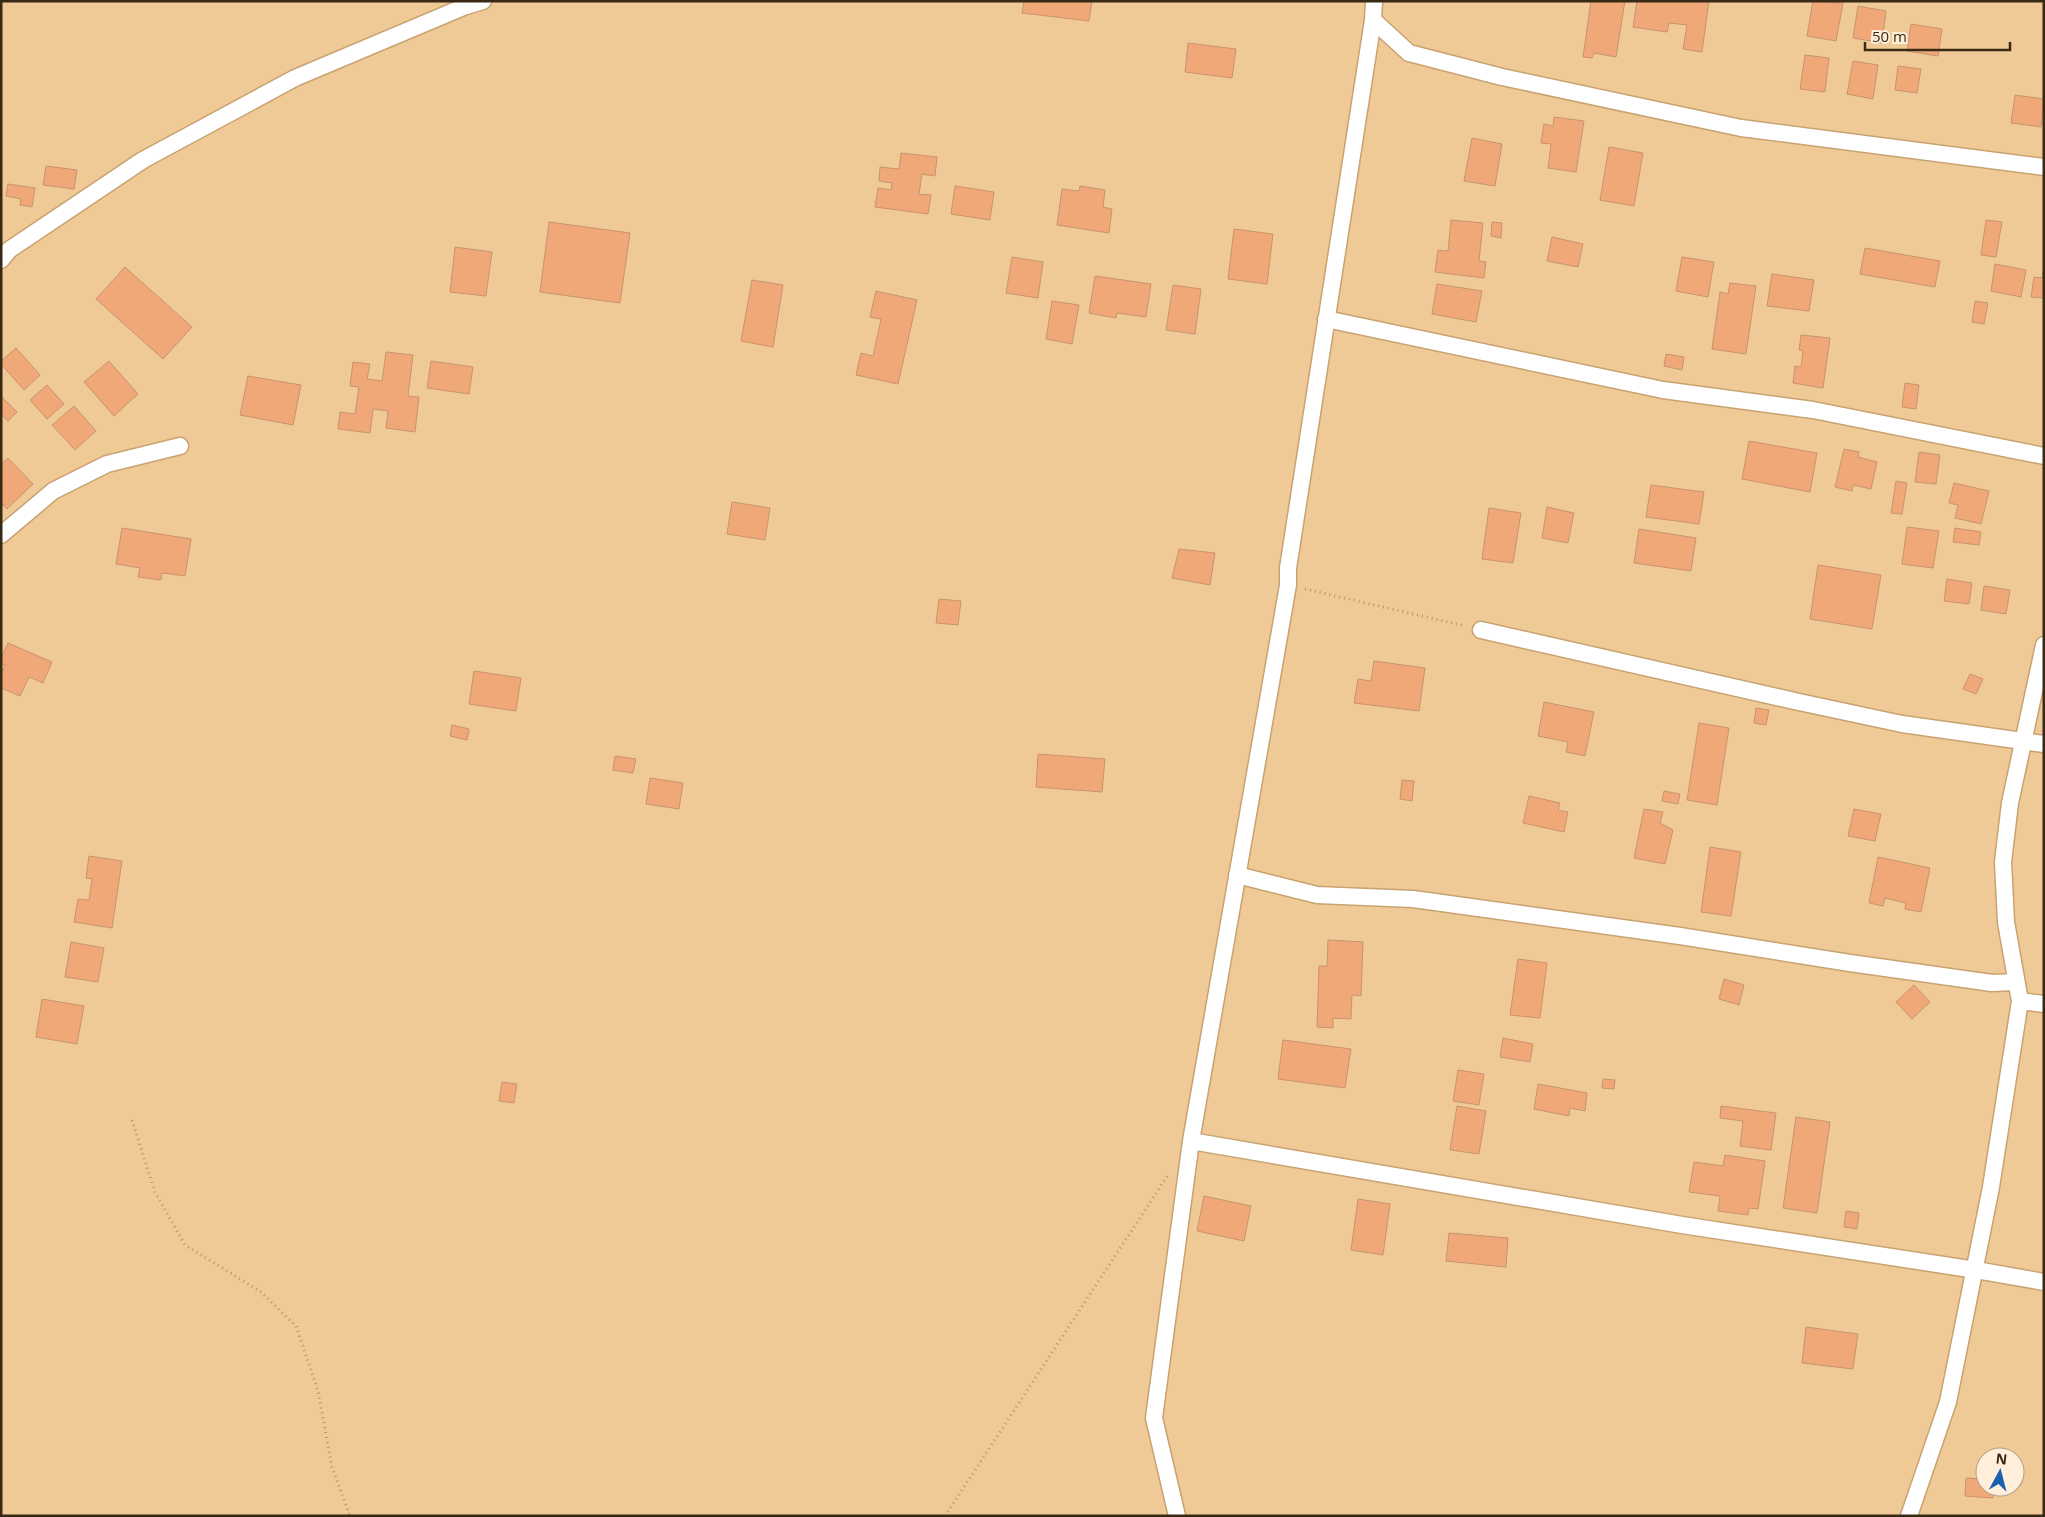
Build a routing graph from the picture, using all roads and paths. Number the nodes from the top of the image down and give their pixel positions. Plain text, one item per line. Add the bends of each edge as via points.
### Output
1 (483, 1) edge
2 (1374, 1) edge
3 (466, 3) edge
4 (1373, 20) junction
5 (2044, 167) edge
6 (4, 252) edge
7 (1326, 320) junction
8 (180, 446) dead end
9 (2044, 456) edge
10 (1, 536) edge
11 (1288, 585) junction
12 (1481, 630) joint
13 (2044, 645) edge
14 (2023, 740) junction
15 (2044, 744) edge
16 (1237, 875) junction
17 (2015, 982) junction
18 (2020, 1001) junction
19 (2044, 1004) edge
20 (132, 1120) dead end
21 (1190, 1141) junction
22 (1169, 1174) dead end
23 (1976, 1270) junction
24 (2044, 1282) edge
25 (350, 1516) edge
26 (945, 1516) edge
27 (1176, 1516) edge
28 (1909, 1516) edge

1 - 3 street
2 - 4 street
3 - 6 street via 295,78 143,160
4 - 5 street via 1410,53 1502,77 1741,128
4 - 7 street
7 - 9 street via 1662,390 1813,410
7 - 11 street
8 - 10 street via 107,464 53,492
11 - 12 path
11 - 16 street
12 - 14 street via 1892,722
13 - 14 street
14 - 15 street
14 - 17 street via 2010,803 2003,862 2006,922
16 - 17 street via 1317,895 1413,899 1859,965 1992,983
16 - 21 street
17 - 18 street
18 - 19 street
18 - 23 street
20 - 25 path via 155,1192 185,1245 260,1292 296,1326 318,1391 332,1467
21 - 23 street
21 - 27 street via 1154,1418
22 - 26 path
23 - 24 street
23 - 28 street via 1948,1402

